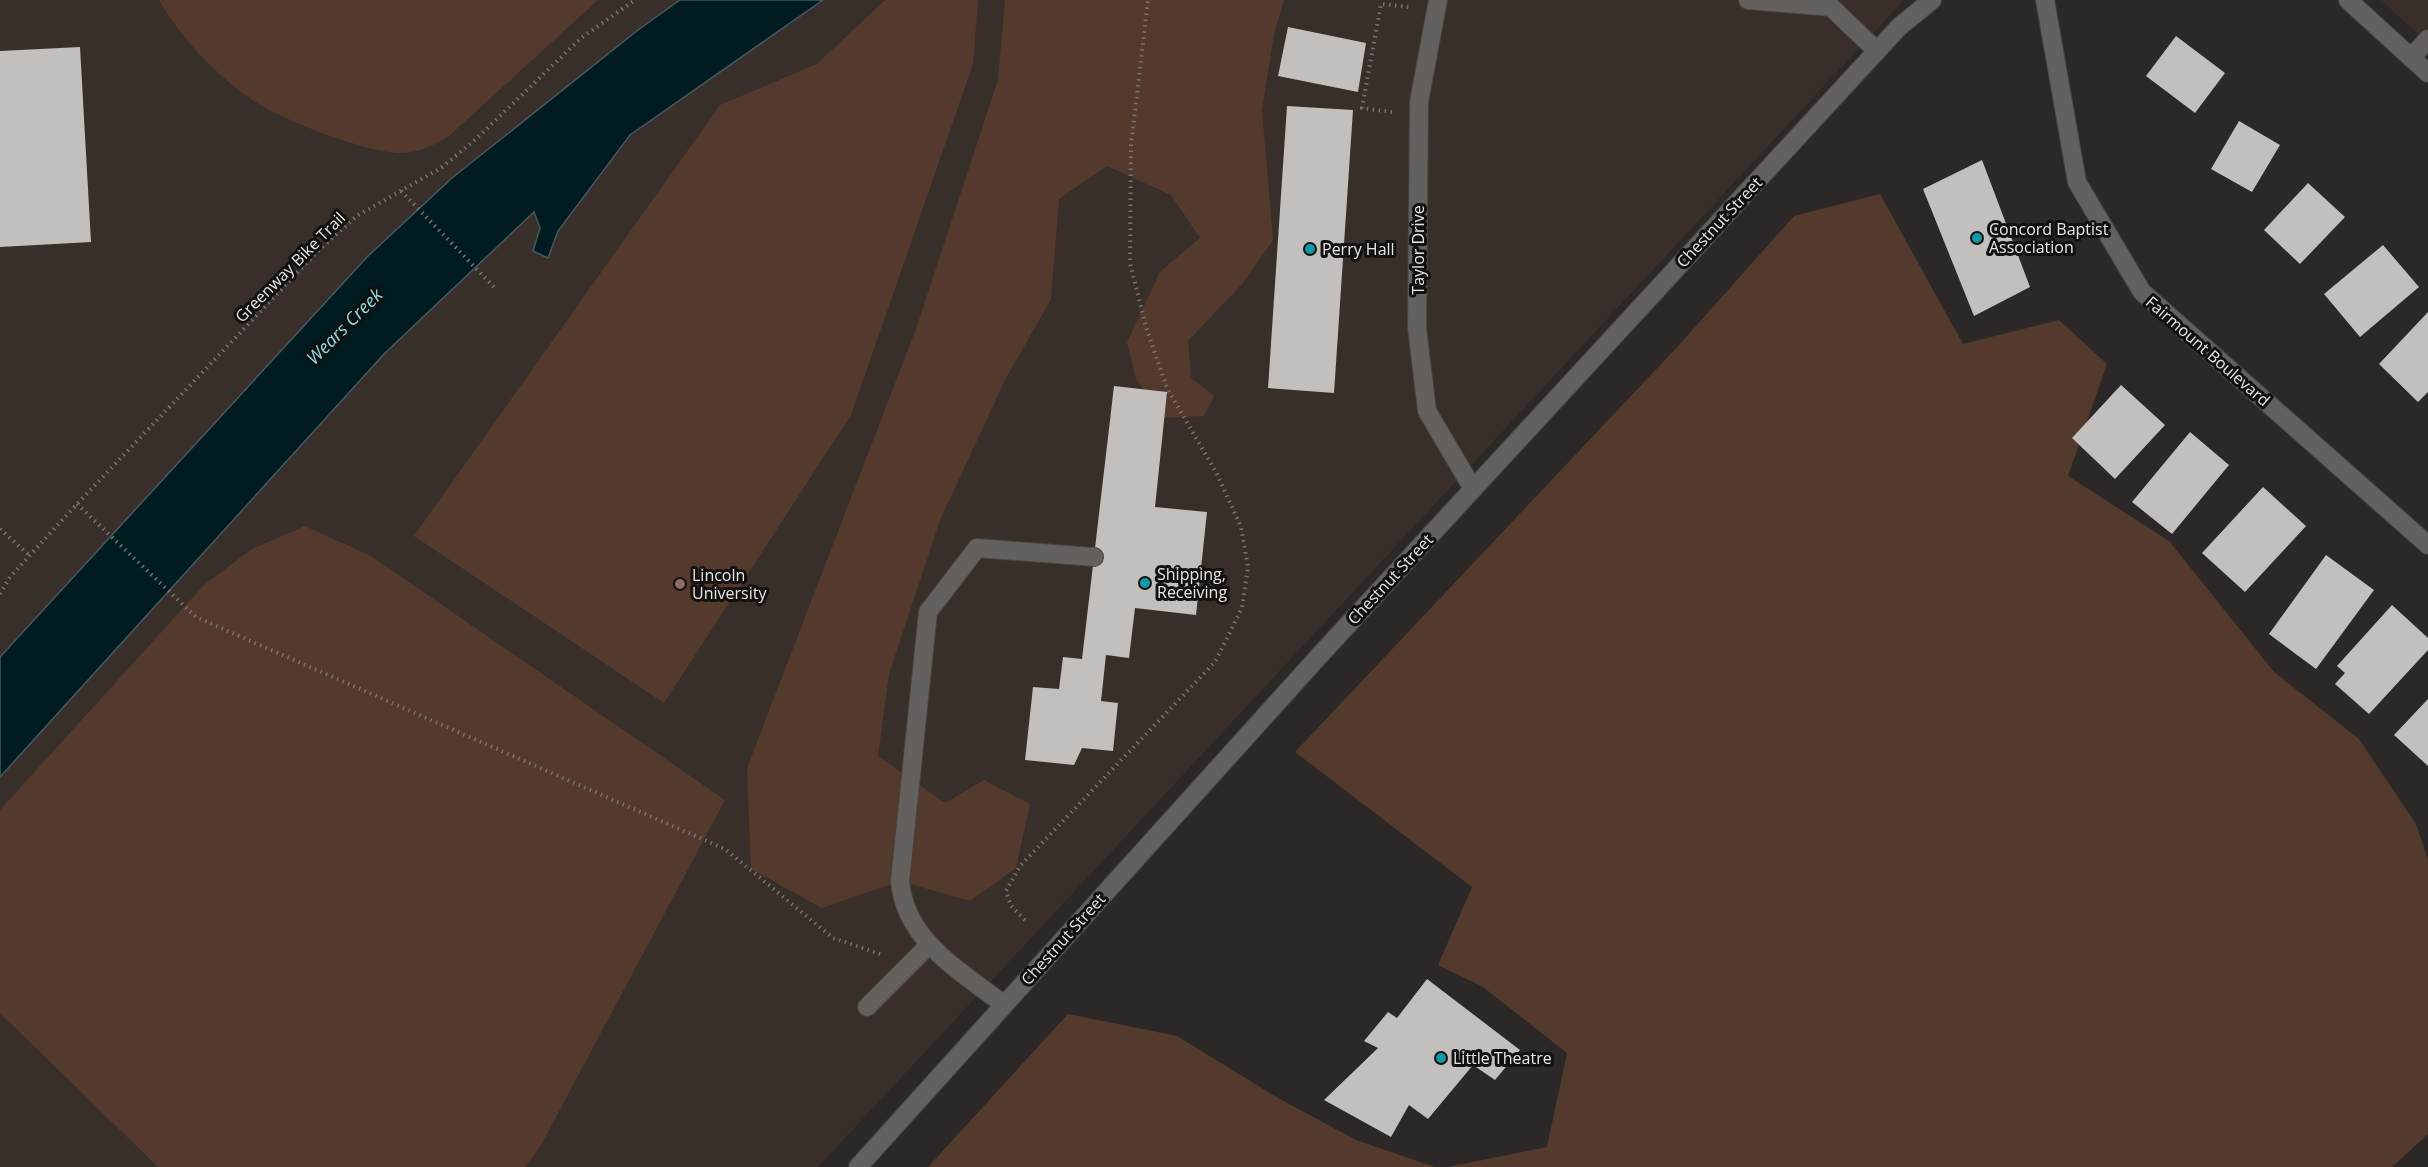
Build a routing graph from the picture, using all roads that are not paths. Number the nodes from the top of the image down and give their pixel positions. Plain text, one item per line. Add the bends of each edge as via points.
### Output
1 (1438, 0) edge
2 (1748, 0) edge
3 (1932, 0) edge
4 (2045, 0) edge
5 (2348, 0) edge
6 (2428, 39) edge
7 (1877, 51) junction
8 (2411, 58) junction
9 (2428, 73) edge
10 (1473, 489) junction
11 (2428, 545) edge
12 (1094, 557) dead end
13 (928, 946) junction
14 (1004, 1005) junction
15 (867, 1007) dead end
16 (858, 1167) edge

1 - 10 street, Taylor Drive via 1419,102 1418,328 1427,411
2 - 7 street via 1831,7
3 - 7 street, Chestnut Street
4 - 11 street, Fairmount Boulevard via 2077,182 2142,292
5 - 8 street
6 - 8 street
7 - 10 street, Chestnut Street
8 - 9 street
10 - 14 street, Chestnut Street
12 - 13 street via 977,548 928,612 900,881 901,899 909,918
13 - 14 street
13 - 15 street
14 - 16 street, Chestnut Street

